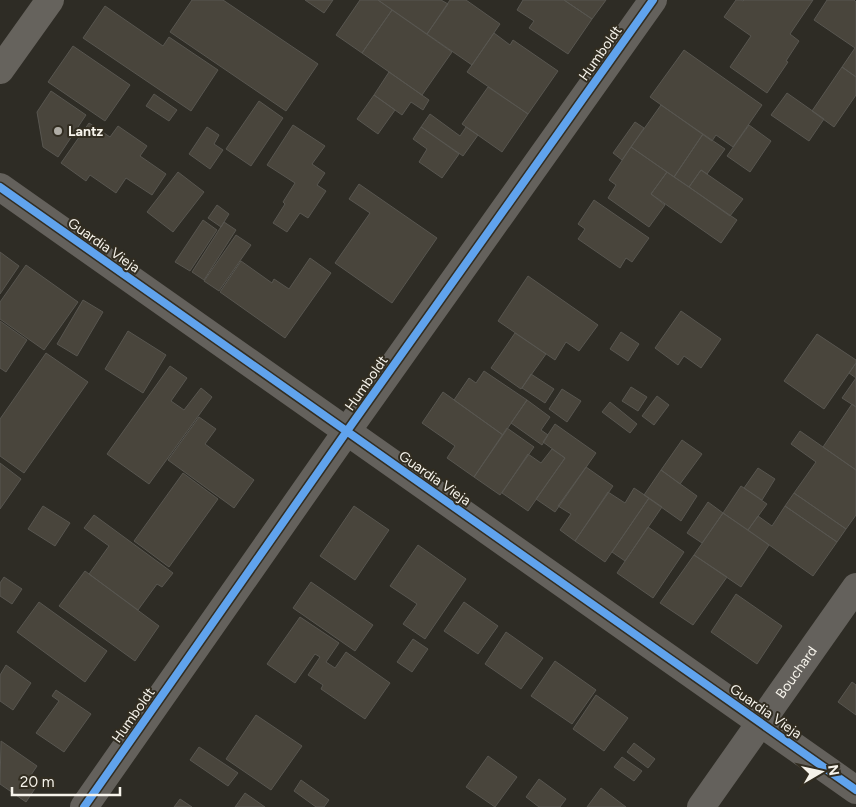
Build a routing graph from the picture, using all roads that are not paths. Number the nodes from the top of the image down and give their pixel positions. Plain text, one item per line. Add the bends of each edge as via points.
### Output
1 (50, 0) edge
2 (653, 0) edge
3 (0, 70) edge
4 (0, 187) edge
5 (347, 431) junction
6 (856, 587) edge
7 (760, 722) junction
8 (856, 790) edge
9 (84, 807) edge
10 (701, 807) edge

1 - 3 main road
2 - 5 street, Humboldt
4 - 5 street, Guardia Vieja
5 - 7 street, Guardia Vieja
5 - 9 street, Humboldt
6 - 7 street, Bouchard
7 - 8 street, Guardia Vieja
7 - 10 street, Bouchard

